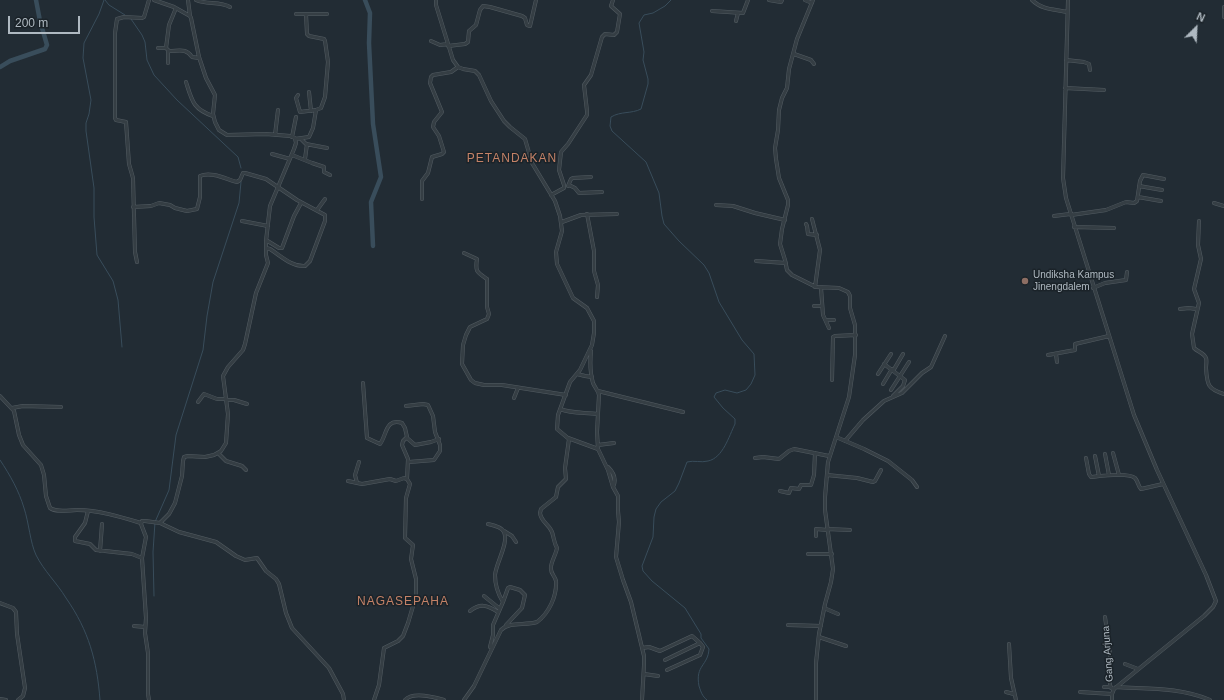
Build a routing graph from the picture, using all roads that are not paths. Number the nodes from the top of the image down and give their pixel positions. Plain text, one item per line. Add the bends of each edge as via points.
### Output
1 (149, 0) edge
2 (154, 0) edge
3 (188, 0) edge
4 (196, 0) edge
5 (436, 0) edge
6 (536, 0) edge
7 (613, 0) edge
8 (748, 0) edge
9 (768, 0) edge
10 (782, 0) edge
11 (805, 0) edge
12 (1032, 0) edge
13 (1068, 0) edge
14 (812, 1) edge
15 (230, 7) dead end
16 (1224, 7) edge
17 (176, 8) junction
18 (712, 11) dead end
19 (1067, 12) junction
20 (738, 13) junction
21 (296, 14) dead end
22 (306, 14) junction
23 (327, 14) dead end
24 (190, 16) junction
25 (1224, 17) edge
26 (736, 21) dead end
27 (431, 41) dead end
28 (448, 45) junction
29 (158, 48) dead end
30 (167, 50) junction
31 (794, 54) junction
32 (199, 58) junction
33 (1066, 60) junction
34 (168, 63) dead end
35 (814, 64) dead end
36 (458, 66) junction
37 (1090, 70) dead end
38 (186, 82) dead end
39 (1065, 88) junction
40 (1104, 90) dead end
41 (310, 92) dead end
42 (298, 96) dead end
43 (278, 110) dead end
44 (316, 110) junction
45 (311, 111) junction
46 (213, 116) junction
47 (296, 118) dead end
48 (275, 135) junction
49 (294, 138) junction
50 (301, 140) junction
51 (307, 144) junction
52 (327, 148) dead end
53 (272, 154) dead end
54 (292, 155) junction
55 (290, 159) junction
56 (305, 159) junction
57 (330, 174) dead end
58 (591, 177) dead end
59 (1164, 179) dead end
60 (569, 185) junction
61 (1139, 186) junction
62 (278, 187) junction
63 (564, 187) junction
64 (1162, 190) dead end
65 (602, 192) dead end
66 (552, 195) junction
67 (1138, 197) junction
68 (325, 199) dead end
69 (422, 199) dead end
70 (1161, 201) dead end
71 (301, 203) junction
72 (1214, 203) dead end
73 (716, 205) dead end
74 (1224, 206) edge
75 (133, 207) junction
76 (317, 210) junction
77 (587, 214) junction
78 (617, 214) dead end
79 (1070, 214) junction
80 (1054, 216) dead end
81 (812, 219) dead end
82 (785, 220) junction
83 (242, 221) dead end
84 (1199, 221) dead end
85 (562, 222) junction
86 (806, 224) dead end
87 (268, 226) junction
88 (1074, 227) junction
89 (1114, 228) dead end
90 (817, 235) junction
91 (266, 240) junction
92 (266, 248) junction
93 (464, 253) dead end
94 (756, 261) dead end
95 (137, 262) dead end
96 (786, 263) junction
97 (1127, 272) dead end
98 (815, 287) junction
99 (822, 288) junction
100 (1093, 288) junction
101 (597, 297) dead end
102 (814, 306) dead end
103 (822, 306) junction
104 (1180, 309) dead end
105 (1196, 310) junction
106 (826, 320) junction
107 (834, 320) dead end
108 (829, 328) dead end
109 (856, 335) junction
110 (945, 336) dead end
111 (1108, 336) junction
112 (591, 348) junction
113 (891, 354) dead end
114 (903, 354) dead end
115 (1056, 354) junction
116 (1048, 355) dead end
117 (909, 362) dead end
118 (1057, 362) dead end
119 (884, 364) junction
120 (893, 370) junction
121 (577, 374) junction
122 (878, 374) dead end
123 (900, 375) junction
124 (592, 377) junction
125 (832, 380) dead end
126 (363, 383) dead end
127 (883, 384) dead end
128 (518, 388) junction
129 (891, 390) dead end
130 (598, 392) junction
131 (1224, 394) edge
132 (566, 395) junction
133 (0, 396) edge
134 (891, 397) junction
135 (514, 398) dead end
136 (226, 399) junction
137 (198, 402) dead end
138 (247, 404) dead end
139 (406, 406) dead end
140 (61, 407) dead end
141 (12, 408) junction
142 (560, 409) junction
143 (682, 412) dead end
144 (598, 414) junction
145 (836, 437) junction
146 (407, 438) junction
147 (568, 438) junction
148 (439, 440) junction
149 (845, 441) junction
150 (614, 443) dead end
151 (598, 447) junction
152 (815, 453) junction
153 (1113, 453) dead end
154 (219, 454) junction
155 (1105, 454) dead end
156 (829, 456) junction
157 (1095, 456) dead end
158 (755, 458) dead end
159 (1086, 458) dead end
160 (359, 462) dead end
161 (409, 462) junction
162 (246, 470) dead end
163 (881, 470) dead end
164 (827, 475) junction
165 (1109, 475) junction
166 (1119, 475) junction
167 (1099, 476) junction
168 (407, 479) junction
169 (348, 481) dead end
170 (358, 483) junction
171 (1163, 484) junction
172 (917, 487) dead end
173 (780, 491) dead end
174 (88, 511) junction
175 (830, 515) dead end
176 (826, 516) junction
177 (141, 523) junction
178 (157, 523) junction
179 (102, 524) dead end
180 (488, 524) dead end
181 (827, 529) junction
182 (850, 530) dead end
183 (504, 531) junction
184 (816, 536) dead end
185 (516, 542) dead end
186 (100, 551) junction
187 (808, 554) dead end
188 (832, 554) junction
189 (142, 558) junction
190 (484, 596) dead end
191 (503, 602) junction
192 (0, 603) edge
193 (824, 608) junction
194 (499, 610) junction
195 (470, 611) dead end
196 (838, 614) dead end
197 (1105, 617) dead end
198 (788, 625) dead end
199 (134, 626) dead end
200 (821, 626) junction
201 (145, 627) junction
202 (504, 627) junction
203 (819, 637) junction
204 (700, 643) junction
205 (1009, 644) dead end
206 (846, 646) dead end
207 (642, 648) junction
208 (489, 653) junction
209 (665, 660) dead end
210 (1125, 664) dead end
211 (1138, 669) junction
212 (667, 670) dead end
213 (644, 674) junction
214 (658, 676) dead end
215 (1104, 682) dead end
216 (1110, 682) junction
217 (1104, 687) dead end
218 (1110, 687) junction
219 (1115, 688) junction
220 (1006, 692) dead end
221 (1080, 692) dead end
222 (1014, 694) junction
223 (1112, 694) junction
224 (0, 698) edge
225 (6, 700) edge
226 (18, 700) edge
227 (149, 700) edge
228 (344, 700) edge
229 (374, 700) edge
230 (405, 700) edge
231 (444, 700) edge
232 (464, 700) edge
233 (642, 700) edge
234 (816, 700) edge
235 (1016, 700) edge
236 (1112, 700) edge
237 (1210, 700) edge

1 - 75 street via 144,17 120,18 117,19 116,26 114,118 126,122 129,164 133,178
2 - 17 street
3 - 24 street
4 - 15 street
5 - 28 street
6 - 28 street via 530,26 522,16 483,6 476,25 469,31 468,42
7 - 63 street via 611,6 620,15 617,32 602,37 591,75 584,85 587,115 561,152 559,170
8 - 20 street via 743,13
9 - 10 street
11 - 14 street
12 - 19 street via 1041,7
13 - 19 street
14 - 31 street via 799,31
16 - 25 street
17 - 24 street
17 - 30 street via 169,25
18 - 20 street
19 - 33 street
20 - 26 street
21 - 22 street
22 - 23 street
22 - 44 street via 307,34 324,39 328,58 324,100 321,108
24 - 32 street via 194,25
27 - 28 street
28 - 36 street via 450,56
29 - 30 street
30 - 32 street via 185,51 193,58
30 - 34 street
31 - 35 street via 812,60
31 - 82 street via 787,88 780,106 775,148 779,178 788,200
32 - 46 street via 215,95
33 - 37 street via 1087,62
33 - 39 street
36 - 66 street via 480,75 491,101 504,121 525,140 532,163
36 - 69 street via 451,72 435,74 430,79 442,112 432,127 439,136 444,152 432,157 428,173 422,181
38 - 46 street via 195,106
39 - 40 street
39 - 79 street via 1063,186
41 - 45 street
42 - 45 street via 296,98 300,111
43 - 48 street
44 - 45 street
44 - 50 street via 310,136
46 - 48 street via 218,128 226,135
47 - 49 street
48 - 49 street
49 - 50 street
49 - 54 street via 295,147
50 - 51 street
51 - 52 street
51 - 56 street
53 - 55 street
54 - 55 street
54 - 56 street
55 - 62 street
56 - 57 street via 324,167 324,172
58 - 60 street via 573,178
59 - 61 street via 1143,175
60 - 63 street
60 - 65 street via 579,193
61 - 64 street
61 - 67 street
62 - 71 street
62 - 75 street via 263,178 245,173 237,182 222,177 201,175 197,209 187,212 159,203
62 - 87 street via 272,201
63 - 66 street
66 - 85 street
67 - 70 street
67 - 79 street via 1134,203 1122,203 1106,210
68 - 76 street
71 - 76 street
71 - 91 street via 282,248
72 - 74 street
73 - 82 street via 733,206
75 - 95 street
76 - 92 street via 326,218 307,265 304,267 294,264
77 - 78 street
77 - 85 street
77 - 101 street via 594,251
79 - 80 street
79 - 88 street
81 - 90 street
82 - 96 street via 780,244
83 - 87 street
84 - 105 street via 1198,245 1201,261 1194,289 1198,302
85 - 112 street via 556,252 557,264 573,298 587,308 592,317 594,333
86 - 90 street via 808,234
87 - 91 street
88 - 89 street
88 - 100 street
90 - 98 street via 820,250
91 - 92 street
92 - 136 street via 268,264 256,293 245,344 242,352 223,376
93 - 128 street via 477,259 477,272 487,279 489,314 488,319 469,329 462,350 462,364 475,383
94 - 96 street
96 - 98 street via 790,274
97 - 100 street via 1126,280 1105,283
98 - 99 street
99 - 103 street
99 - 109 street via 839,288 848,292
100 - 111 street
102 - 103 street
103 - 106 street
104 - 105 street
105 - 131 street via 1192,334 1194,347 1206,358 1211,388
106 - 107 street
106 - 108 street
109 - 125 street via 833,338
109 - 145 street via 850,392
110 - 134 street via 933,364 902,393
111 - 115 street via 1075,344 1076,350
111 - 171 street via 1134,415
112 - 121 street
112 - 124 street
113 - 119 street
114 - 120 street
115 - 116 street
115 - 118 street
117 - 123 street
119 - 120 street
119 - 122 street
120 - 123 street
120 - 127 street
121 - 124 street
121 - 132 street via 571,380
123 - 129 street
123 - 134 street via 905,382
124 - 130 street
126 - 146 street via 367,438 380,444 387,427 397,422 404,425
128 - 132 street
128 - 135 street
130 - 143 street
130 - 144 street
132 - 142 street
133 - 141 street
134 - 149 street via 863,420
136 - 137 street via 203,394
136 - 138 street
136 - 154 street via 227,438
139 - 148 street via 428,405
140 - 141 street
141 - 174 street via 23,445 42,468 50,508
142 - 144 street via 579,414
142 - 147 street via 557,429
144 - 151 street
145 - 149 street
145 - 156 street
146 - 148 street via 415,445
146 - 161 street via 402,445
147 - 151 street
147 - 202 street via 566,480 558,487 556,497 540,512 543,521 552,531 557,548 551,567 556,580 552,601 537,622
148 - 161 street via 440,451 434,460
149 - 172 street via 888,461
150 - 151 street
151 - 207 street via 618,496 620,522 616,557 632,602
152 - 156 street
152 - 158 street via 794,449 779,459
152 - 173 street via 811,485 801,485 798,489 791,488 788,493
153 - 166 street
154 - 162 street
154 - 178 street via 184,457 174,507
155 - 165 street
156 - 164 street
157 - 167 street
159 - 167 street via 1090,476
160 - 170 street via 355,475
161 - 168 street
163 - 164 street via 873,482
164 - 176 street
165 - 166 street
165 - 167 street
166 - 171 street via 1134,477 1141,489
168 - 170 street
168 - 229 street via 410,484 406,498 405,538 413,545 411,559 417,592 403,636 384,648 379,685
169 - 170 street
171 - 211 street via 1216,601 1204,616
174 - 177 street
174 - 186 street via 85,524 75,539
175 - 176 street
176 - 181 street
177 - 178 street via 145,520
177 - 189 street via 146,537
178 - 228 street via 184,534 216,542 242,559 259,560 266,572 279,584 292,628 329,668
179 - 186 street
180 - 183 street
181 - 182 street
181 - 184 street via 816,529
181 - 188 street
183 - 185 street
183 - 191 street via 504,545 495,576
186 - 189 street via 132,554
187 - 188 street
188 - 193 street via 832,577
189 - 201 street
190 - 194 street
191 - 194 street
191 - 202 street via 508,587 520,590 525,595 522,608
192 - 226 street via 13,608 17,614 17,634 25,688 23,696
193 - 196 street
193 - 200 street
194 - 195 street via 479,605
194 - 208 street
197 - 216 street, Gang Arjuna via 1110,652
198 - 200 street
199 - 201 street
200 - 203 street
201 - 227 street
202 - 208 street via 496,636
203 - 206 street
203 - 234 street
204 - 207 street via 692,636 660,651 649,647
204 - 209 street
204 - 212 street via 703,647 700,655
205 - 222 street
207 - 213 street
208 - 232 street via 474,686
210 - 211 street
211 - 219 street
213 - 214 street
213 - 233 street
215 - 216 street
216 - 218 street, Gang Arjuna
217 - 218 street
218 - 219 street, Gang Arjuna
219 - 223 street
219 - 237 street via 1175,690
220 - 222 street
221 - 223 street
222 - 235 street
223 - 236 street
224 - 225 street
230 - 231 street via 413,695

